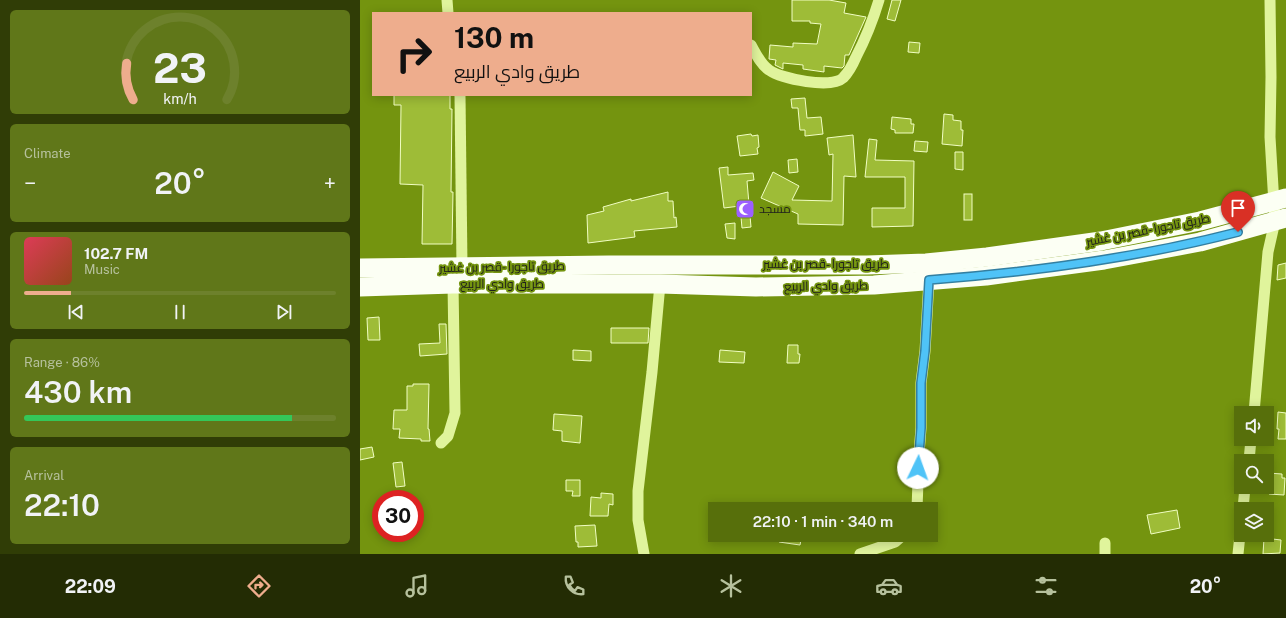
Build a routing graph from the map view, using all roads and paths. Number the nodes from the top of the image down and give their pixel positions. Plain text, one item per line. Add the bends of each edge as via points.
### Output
1 (447, 0) edge
2 (879, 0) edge
3 (1270, 0) edge
4 (448, 12) edge
5 (752, 47) edge
6 (460, 96) edge
7 (1280, 200) edge
8 (1281, 220) edge
9 (462, 267) junction
10 (360, 268) edge
11 (929, 280) junction
12 (453, 284) junction
13 (660, 284) junction
14 (360, 287) edge
15 (1255, 406) edge
16 (441, 443) dead end
17 (917, 502) edge
18 (895, 542) edge
19 (1239, 542) edge
20 (644, 554) edge
21 (860, 554) edge
22 (1238, 554) edge

1 - 4 street
2 - 5 street via 867,37 850,70 842,79 817,83 774,73 765,67
3 - 7 street via 1270,137
6 - 9 street
7 - 8 street
7 - 9 highway, طريق تاجورا -قصر بن غشير via 1200,222 1101,241 926,263
8 - 11 highway, طريق وادي الربيع via 1200,242 1104,260 986,276
8 - 15 street via 1268,252
9 - 10 highway, طريق تاجورا -قصر بن غشير
11 - 13 highway, طريق وادي الربيع via 874,285 756,287
11 - 17 street via 921,383
12 - 13 highway, طريق وادي الربيع
12 - 14 highway, طريق وادي الربيع
12 - 16 street via 455,413 448,436
13 - 20 street via 638,491 638,520
18 - 21 street
19 - 22 street

